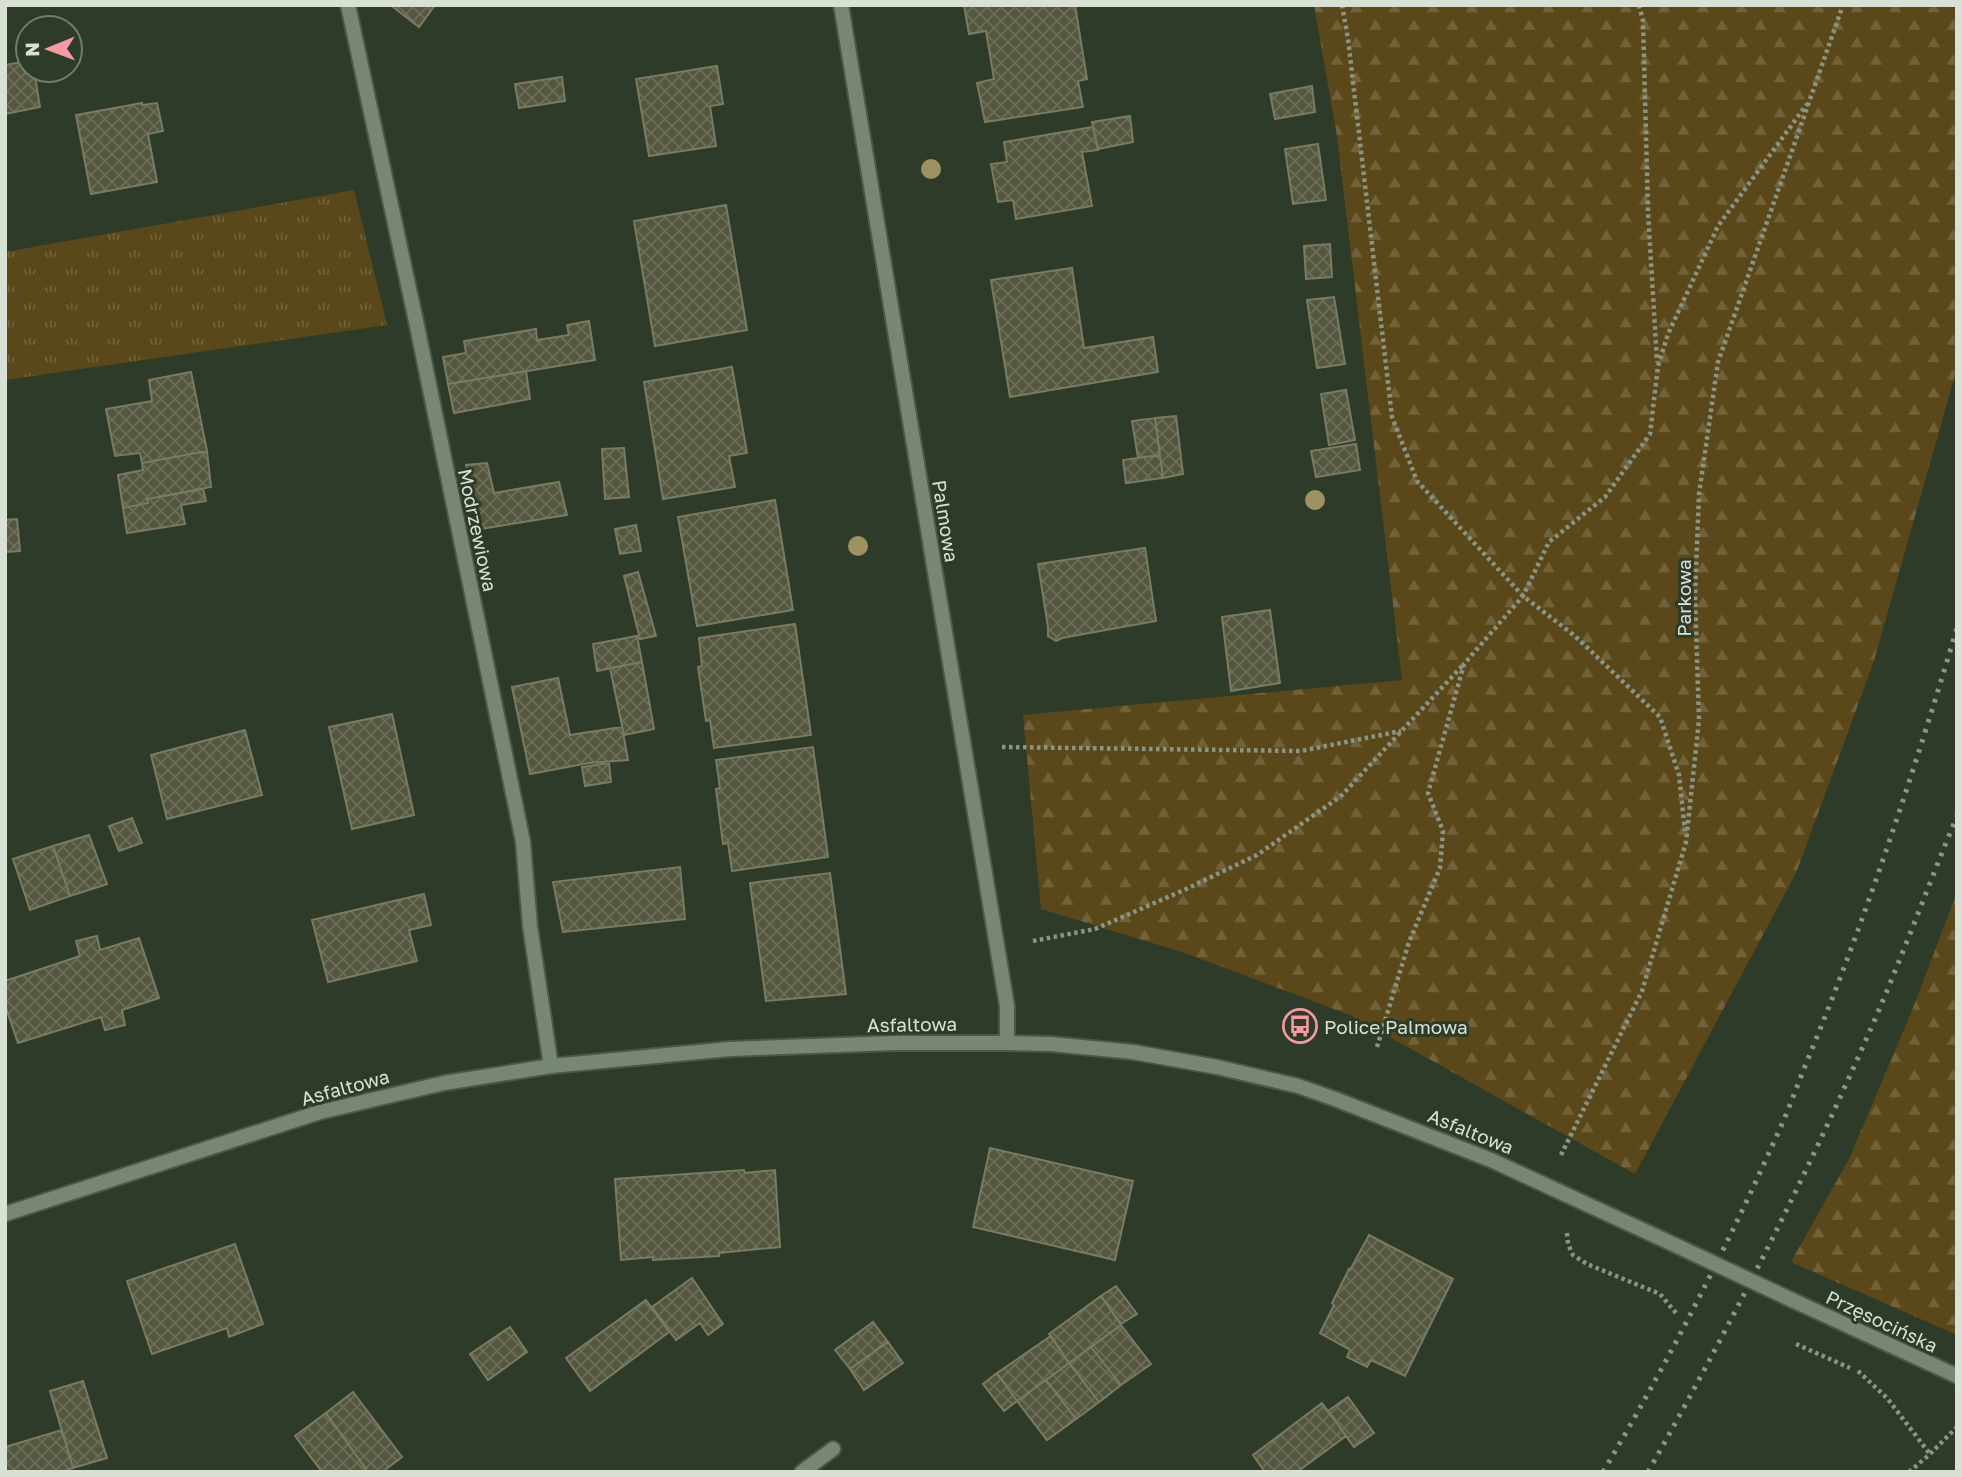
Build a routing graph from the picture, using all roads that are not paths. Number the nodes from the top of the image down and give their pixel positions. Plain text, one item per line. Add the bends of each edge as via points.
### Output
1 (348, 5) edge
2 (841, 5) edge
3 (1007, 1043) junction
4 (551, 1066) junction
5 (5, 1214) edge
6 (1792, 1300) joint
7 (1957, 1377) edge
8 (832, 1449) dead end
9 (802, 1472) edge

1 - 4 street, Modrzewiowa via 523,842
2 - 3 street, Palmowa via 998,946
3 - 4 street, Asfaltowa via 730,1049
3 - 6 street, Asfaltowa, bridge via 1132,1052 1297,1086 1549,1185
4 - 5 street, Asfaltowa via 444,1083 320,1112
6 - 7 street, Przęsocińska
8 - 9 street

